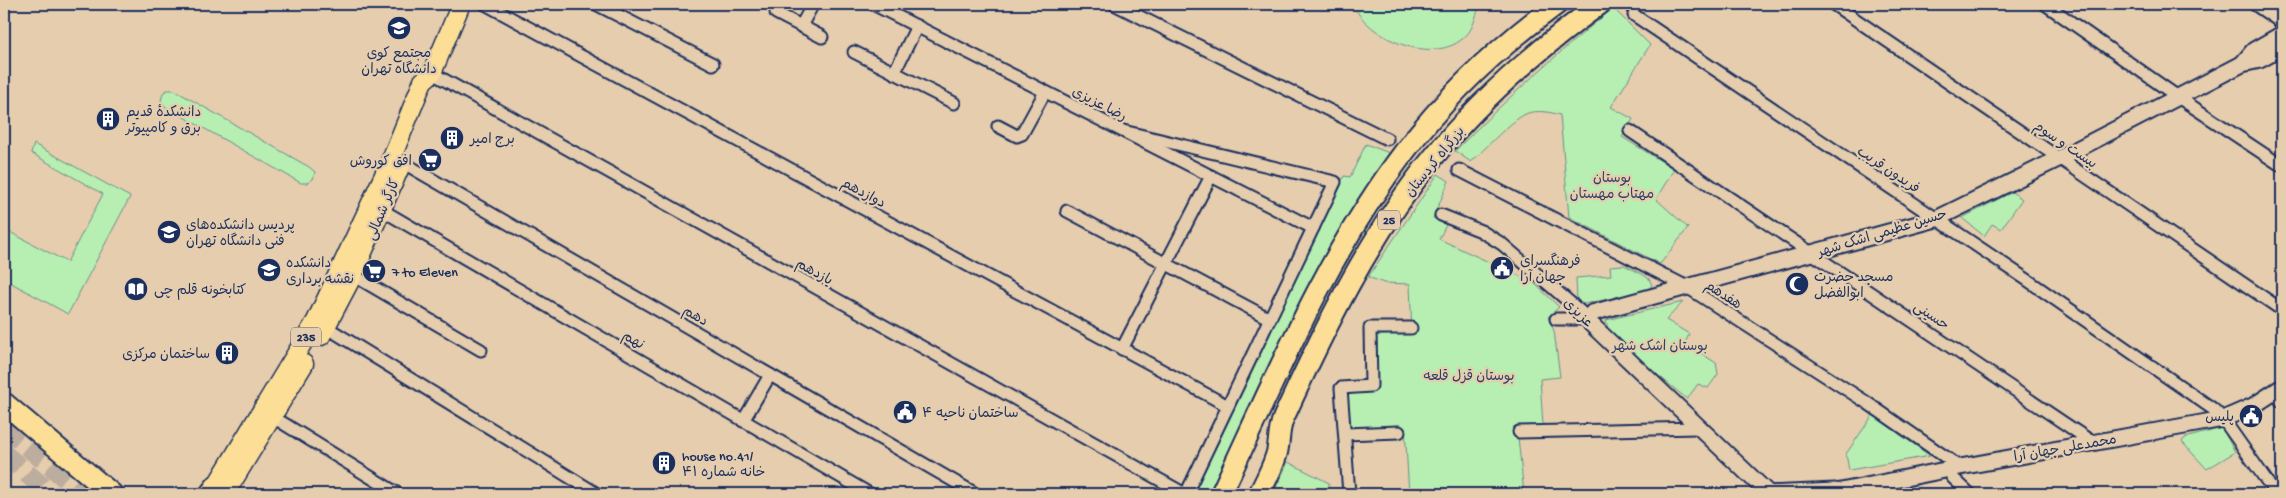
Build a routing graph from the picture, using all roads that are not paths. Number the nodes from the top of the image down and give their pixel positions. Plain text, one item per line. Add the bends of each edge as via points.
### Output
1 (461, 4) edge
2 (485, 4) edge
3 (596, 4) edge
4 (813, 4) edge
5 (874, 4) edge
6 (1114, 4) edge
7 (1557, 4) edge
8 (1600, 4) edge
9 (1833, 4) edge
10 (2045, 4) edge
11 (2254, 4) edge
12 (776, 13) dead end
13 (1634, 15) dead end
14 (2282, 23) edge
15 (802, 26) junction
16 (917, 26) junction
17 (2282, 34) edge
18 (822, 37) dead end
19 (2282, 48) edge
20 (854, 52) dead end
21 (713, 64) dead end
22 (2242, 64) junction
23 (432, 73) junction
24 (894, 73) junction
25 (1045, 92) junction
26 (2178, 96) junction
27 (954, 103) dead end
28 (998, 126) dead end
29 (1123, 131) junction
30 (1630, 131) dead end
31 (1387, 139) dead end
32 (2060, 158) junction
33 (2282, 166) edge
34 (1459, 170) dead end
35 (1211, 176) junction
36 (390, 177) junction
37 (382, 210) junction
38 (1067, 211) dead end
39 (1442, 215) dead end
40 (1936, 219) junction
41 (1313, 228) junction
42 (1813, 254) junction
43 (1166, 263) junction
44 (353, 276) junction
45 (1687, 288) junction
46 (2282, 310) edge
47 (1270, 318) junction
48 (1556, 319) dead end
49 (1589, 319) junction
50 (326, 327) junction
51 (1410, 328) dead end
52 (1122, 348) junction
53 (482, 350) dead end
54 (770, 375) junction
55 (2280, 394) edge
56 (4, 403) edge
57 (1228, 406) junction
58 (273, 417) junction
59 (2223, 419) junction
60 (743, 420) junction
61 (1282, 422) junction
62 (1698, 428) junction
63 (1399, 432) dead end
64 (1519, 432) dead end
65 (1345, 434) junction
66 (2092, 442) junction
67 (1956, 472) junction
68 (1841, 491) junction
69 (217, 492) edge
70 (112, 494) edge
71 (398, 494) edge
72 (597, 494) edge
73 (870, 494) edge
74 (976, 494) edge
75 (1185, 494) edge
76 (1221, 494) edge
77 (1246, 494) edge
78 (1259, 494) edge
79 (1349, 494) edge
80 (1766, 494) edge
81 (1826, 494) edge
82 (1970, 494) edge
83 (2276, 494) edge

1 - 23 main road, کارگر شمالی / 235
2 - 52 street, دوازدهم
3 - 21 street
4 - 15 street
5 - 16 street, رضا عزیزی
6 - 31 street
7 - 76 highway, بزرگراه کردستان / 25 via 1465,83 1405,151 1312,300
8 - 61 highway, بزرگراه کردستان / 25 via 1518,69 1431,160 1365,257
9 - 32 street, بیست و سوم
10 - 26 street
11 - 14 street
12 - 15 street
13 - 40 street, فریدون قریب
15 - 18 street
16 - 24 street
16 - 25 street, رضا عزیزی
17 - 22 street, حسین عظیمی اشک شهر via 2254,50
19 - 22 street, حسین عظیمی اشک شهر via 2260,60
20 - 24 street
22 - 26 street, حسین عظیمی اشک شهر
23 - 36 main road, کارگر شمالی / 235 via 422,81
23 - 75 street, یازدهم
24 - 27 street
25 - 28 street via 1022,134 1017,136
25 - 29 street, رضا عزیزی
26 - 32 street, حسین عظیمی اشک شهر
26 - 33 street
29 - 35 street, رضا عزیزی
29 - 41 street via 1336,182
30 - 42 street, حسینی
32 - 40 street, حسین عظیمی اشک شهر
32 - 46 street, بیست و سوم
34 - 45 street, هفدهم
35 - 41 street, رضا عزیزی
35 - 43 street
36 - 37 main road, کارگر شمالی / 235
36 - 54 street, دهم
36 - 69 main road, کارگر شمالی / 235 via 316,321
37 - 44 main road, کارگر شمالی / 235
37 - 60 street, نهم
38 - 43 street
39 - 49 street, عزیزی via 1481,231 1502,244
40 - 42 street, حسین عظیمی اشک شهر
40 - 59 street, فریدون قریب via 2160,371
41 - 47 street
42 - 45 street, حسین عظیمی اشک شهر
42 - 66 street, حسینی
43 - 47 street
43 - 52 street
44 - 50 main road, کارگر شمالی / 235
44 - 53 street
45 - 49 street, حسین عظیمی اشک شهر via 1595,312
45 - 67 street, هفدهم via 1866,402
47 - 57 street
48 - 49 street
49 - 62 street, عزیزی
50 - 58 main road, کارگر شمالی / 235
50 - 72 street
51 - 65 street via 1370,328 1371,386 1341,388
52 - 57 street, دوازدهم
54 - 60 street
54 - 74 street, دهم
55 - 59 street, محمدعلی جهان آرا
56 - 70 highway
57 - 75 street
58 - 69 main road, کارگر شمالی / 235
58 - 71 street
59 - 66 street, محمدعلی جهان آرا
59 - 83 street, فریدون قریب
60 - 73 street, نهم
61 - 77 highway, 25
61 - 78 highway, بزرگراه کردستان / 25 via 1277,455
62 - 64 street
62 - 80 street, عزیزی
63 - 65 street
65 - 79 street
66 - 67 street, محمدعلی جهان آرا
67 - 68 street, محمدعلی جهان آرا
67 - 82 street, هفدهم
68 - 80 street
68 - 81 street

